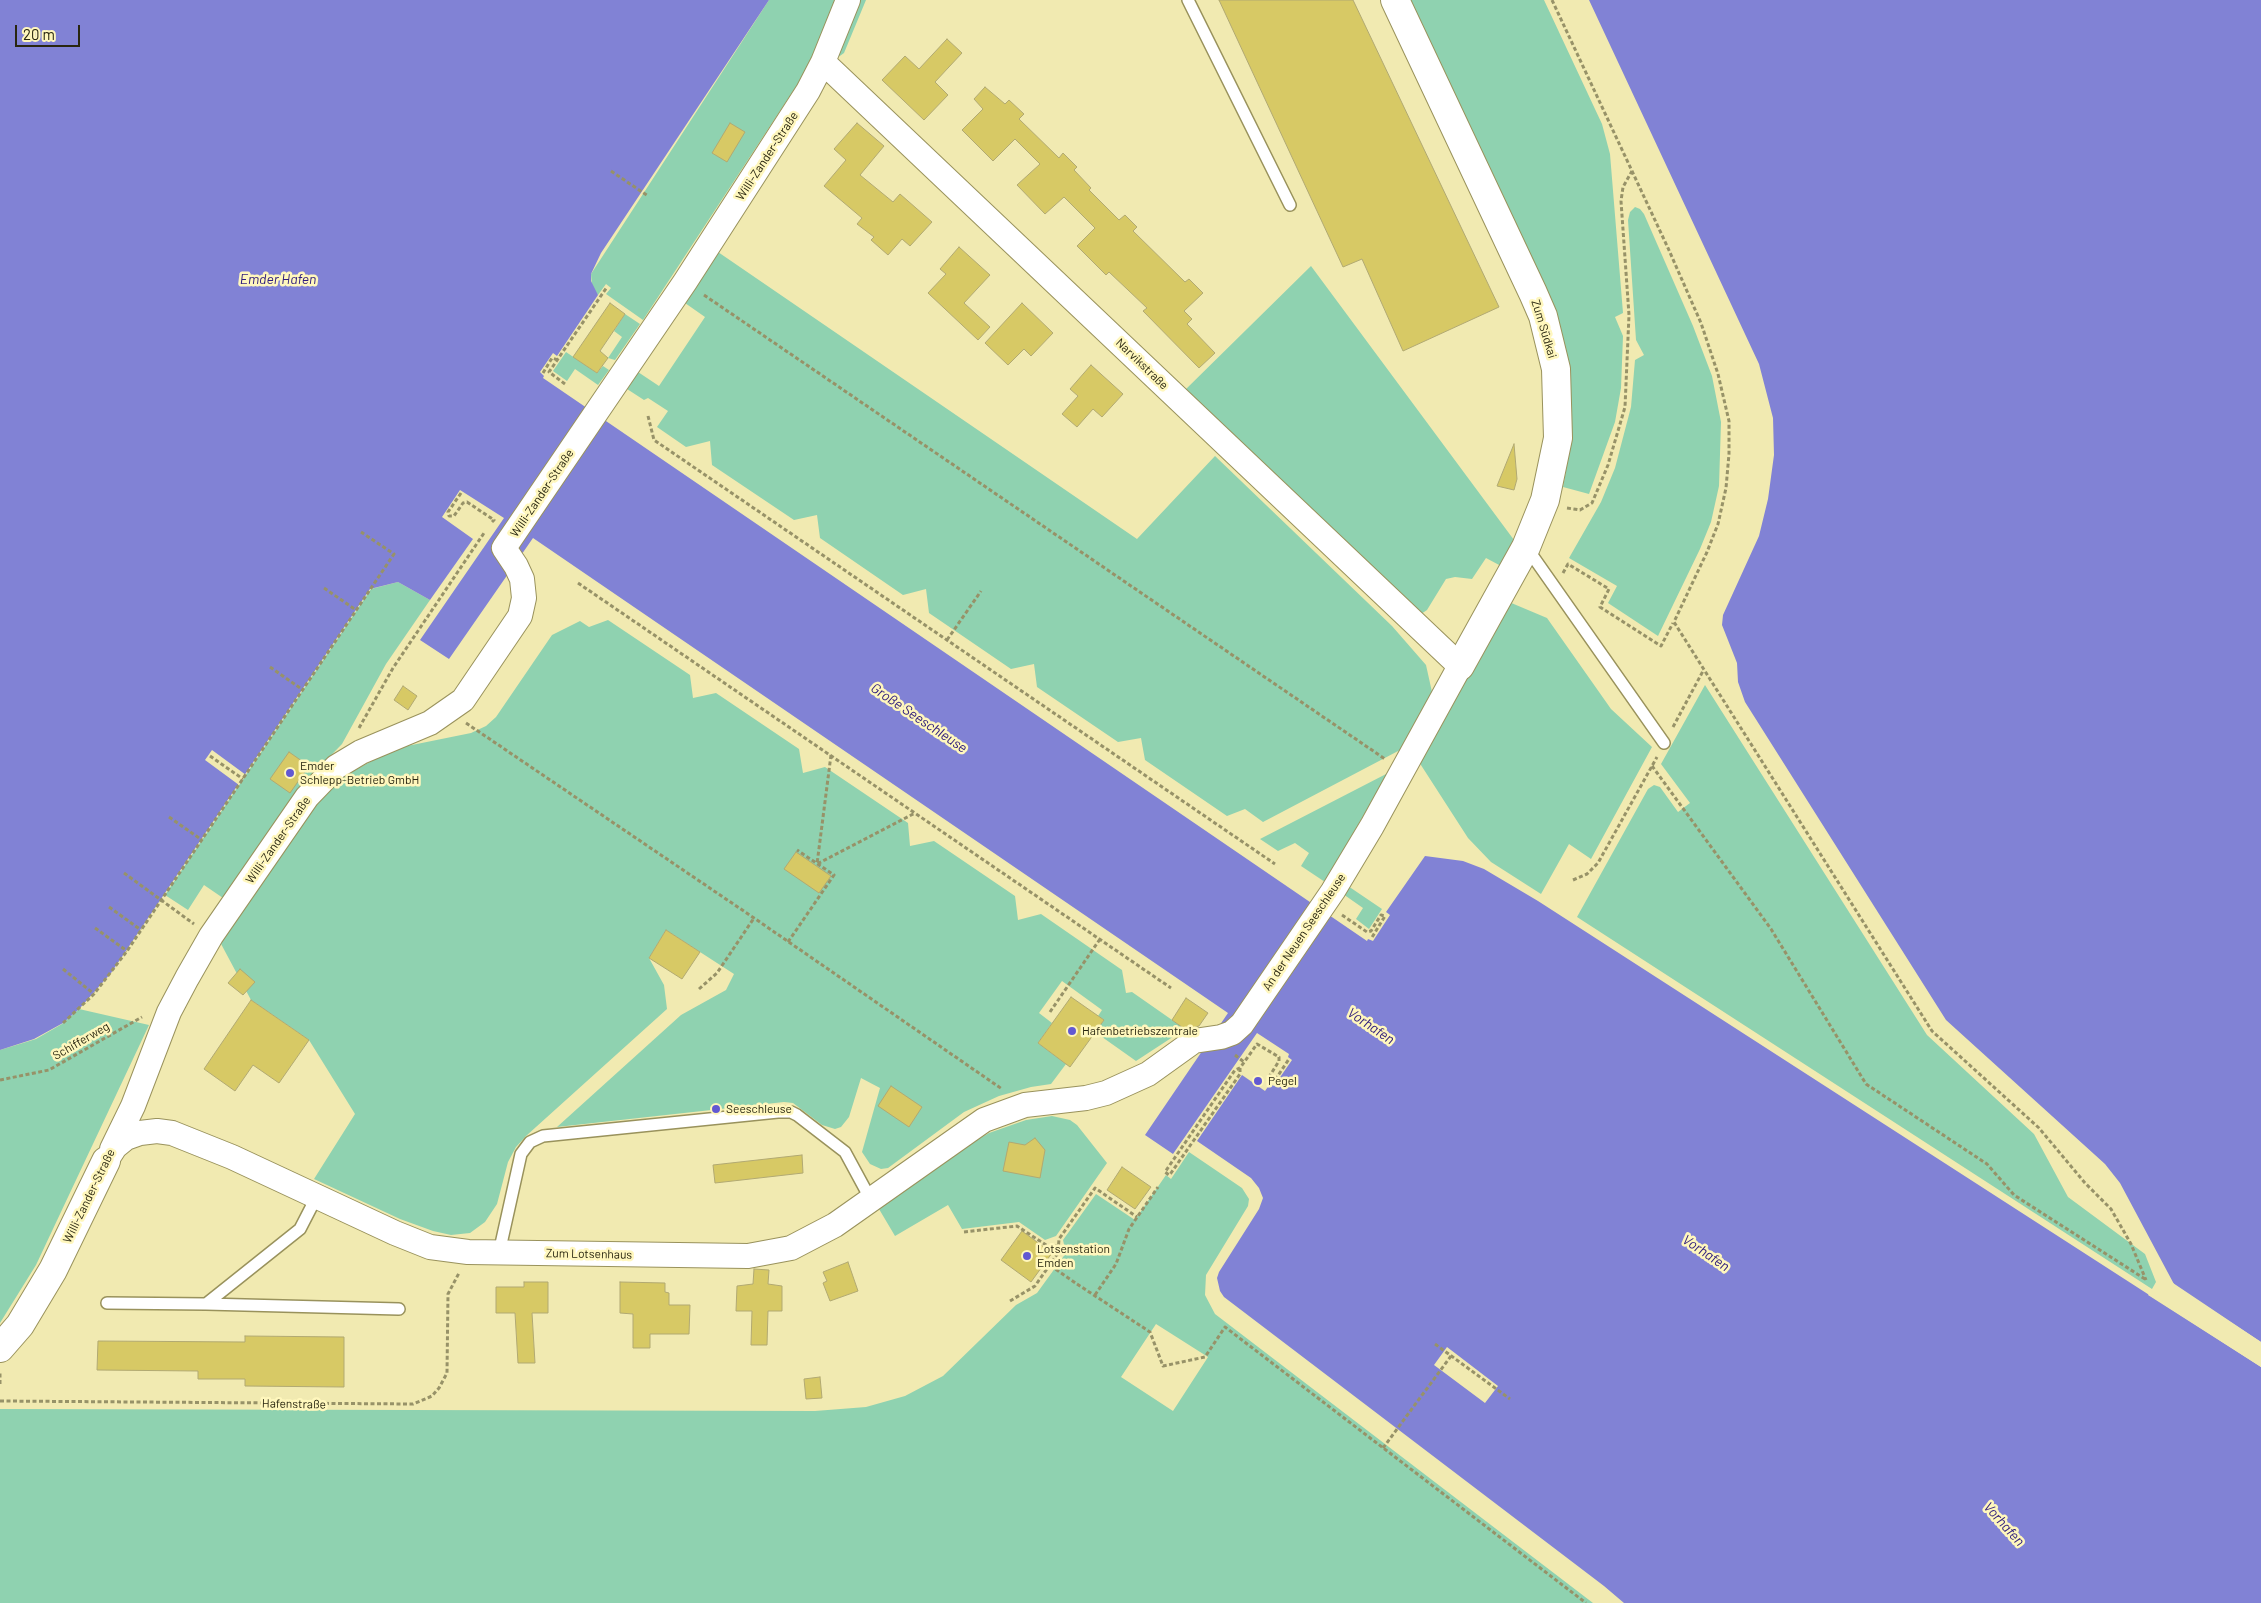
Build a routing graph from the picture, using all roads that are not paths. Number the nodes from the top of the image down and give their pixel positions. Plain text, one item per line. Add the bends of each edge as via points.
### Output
1 (848, 0) edge
2 (1188, 0) edge
3 (1395, 0) edge
4 (823, 62) junction
5 (1290, 205) dead end
6 (1526, 547) junction
7 (1460, 666) junction
8 (1664, 743) road end
9 (1065, 1101) joint
10 (106, 1162) junction
11 (317, 1196) junction
12 (872, 1200) junction
13 (499, 1253) junction
14 (107, 1303) dead end
15 (206, 1304) junction
16 (399, 1309) dead end
17 (0, 1348) edge

1 - 4 street, Willi-Zander-Straße
2 - 5 lane
3 - 6 street, Zum Südkai via 1543,316 1556,369 1557,447 1545,500
4 - 7 street, Narvikstraße
4 - 10 street, Willi-Zander-Straße via 808,91 685,282 504,548 522,579 522,610 463,700 430,723 361,752 336,767 307,797 211,936 169,1012 126,1121
6 - 7 street, Zum Südkai
6 - 8 lane
7 - 9 street, An der Neuen Seeschleuse via 1372,826 1322,907 1242,1024 1227,1036 1194,1041 1148,1074 1124,1086
9 - 12 street, Zum Lotsenhaus via 1004,1111 969,1129
10 - 11 street, Zum Lotsenhaus via 126,1138 157,1131 172,1133
10 - 17 street, Willi-Zander-Straße via 53,1270 20,1325
11 - 13 street, Zum Lotsenhaus via 430,1247
11 - 15 lane via 300,1229
12 - 13 street, Zum Lotsenhaus via 835,1226 791,1248 748,1256
12 - 13 lane via 845,1152 791,1112 543,1136 530,1142 521,1154
14 - 15 lane
15 - 16 lane

